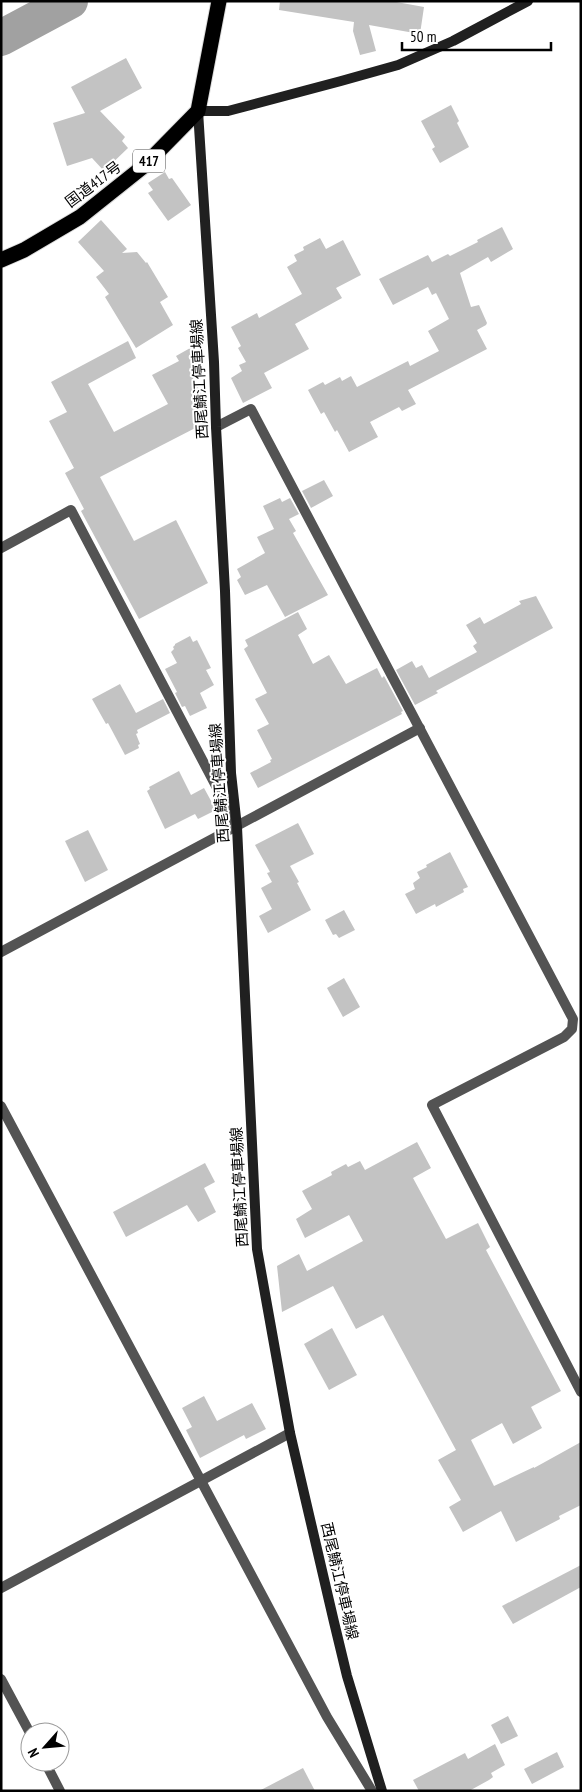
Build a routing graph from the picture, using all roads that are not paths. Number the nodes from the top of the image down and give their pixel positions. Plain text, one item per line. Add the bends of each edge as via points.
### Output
1 (528, 1) edge
2 (219, 2) edge
3 (198, 111) junction
4 (1, 260) edge
5 (216, 428) junction
6 (1, 548) edge
7 (420, 728) junction
8 (237, 827) junction
9 (1, 952) edge
10 (1, 1106) edge
11 (581, 1392) edge
12 (290, 1433) junction
13 (200, 1482) junction
14 (1, 1588) edge
15 (1, 1678) edge
16 (24, 1722) edge
17 (50, 1772) edge
18 (60, 1791) edge
19 (372, 1791) edge
20 (382, 1791) edge

1 - 3 main road via 453,41 398,65 228,111
2 - 3 highway
3 - 4 highway, 国道417号 / 417 via 144,166 80,217
3 - 5 main road, 西尾鯖江停車場線
5 - 7 street via 251,409
5 - 8 main road, 西尾鯖江停車場線 via 231,773
6 - 8 street via 71,510
7 - 8 street
7 - 11 street via 573,1019 572,1029 564,1037 432,1105
8 - 9 street
8 - 12 main road, 西尾鯖江停車場線 via 257,1249
10 - 13 street
12 - 13 street
12 - 20 main road, 西尾鯖江停車場線 via 347,1676
13 - 14 street
13 - 19 street via 327,1717
15 - 16 street
17 - 18 street

